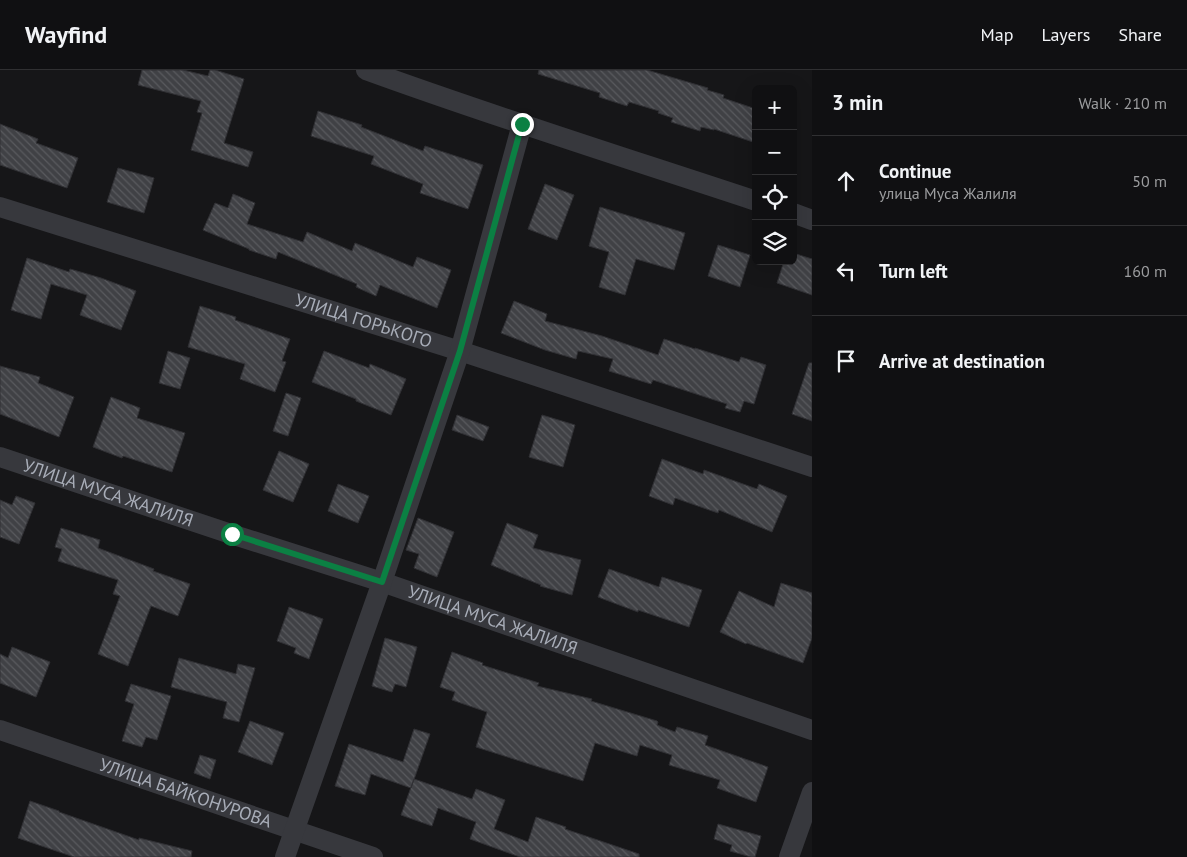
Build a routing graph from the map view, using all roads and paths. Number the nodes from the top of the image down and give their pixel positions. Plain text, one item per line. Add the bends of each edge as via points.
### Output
1 (366, 70) edge
2 (522, 124) junction
3 (752, 200) edge
4 (0, 207) edge
5 (797, 214) edge
6 (812, 220) edge
7 (460, 351) junction
8 (0, 457) edge
9 (812, 467) edge
10 (382, 582) junction
11 (0, 730) edge
12 (812, 730) edge
13 (812, 792) edge
14 (295, 830) junction
15 (285, 857) edge
16 (373, 857) edge
17 (789, 857) edge

1 - 2 street
2 - 3 street
2 - 7 street
4 - 7 street, УЛИЦА ГОРЬКОГО
5 - 6 street
7 - 9 street, УЛИЦА ГОРЬКОГО
7 - 10 street
8 - 10 street, УЛИЦА МУСА ЖАЛИЛЯ
10 - 12 street, УЛИЦА МУСА ЖАЛИЛЯ
10 - 14 street
11 - 14 street, УЛИЦА БАЙКОНУРОВА
13 - 17 street
14 - 15 street
14 - 16 street, УЛИЦА БАЙКОНУРОВА

